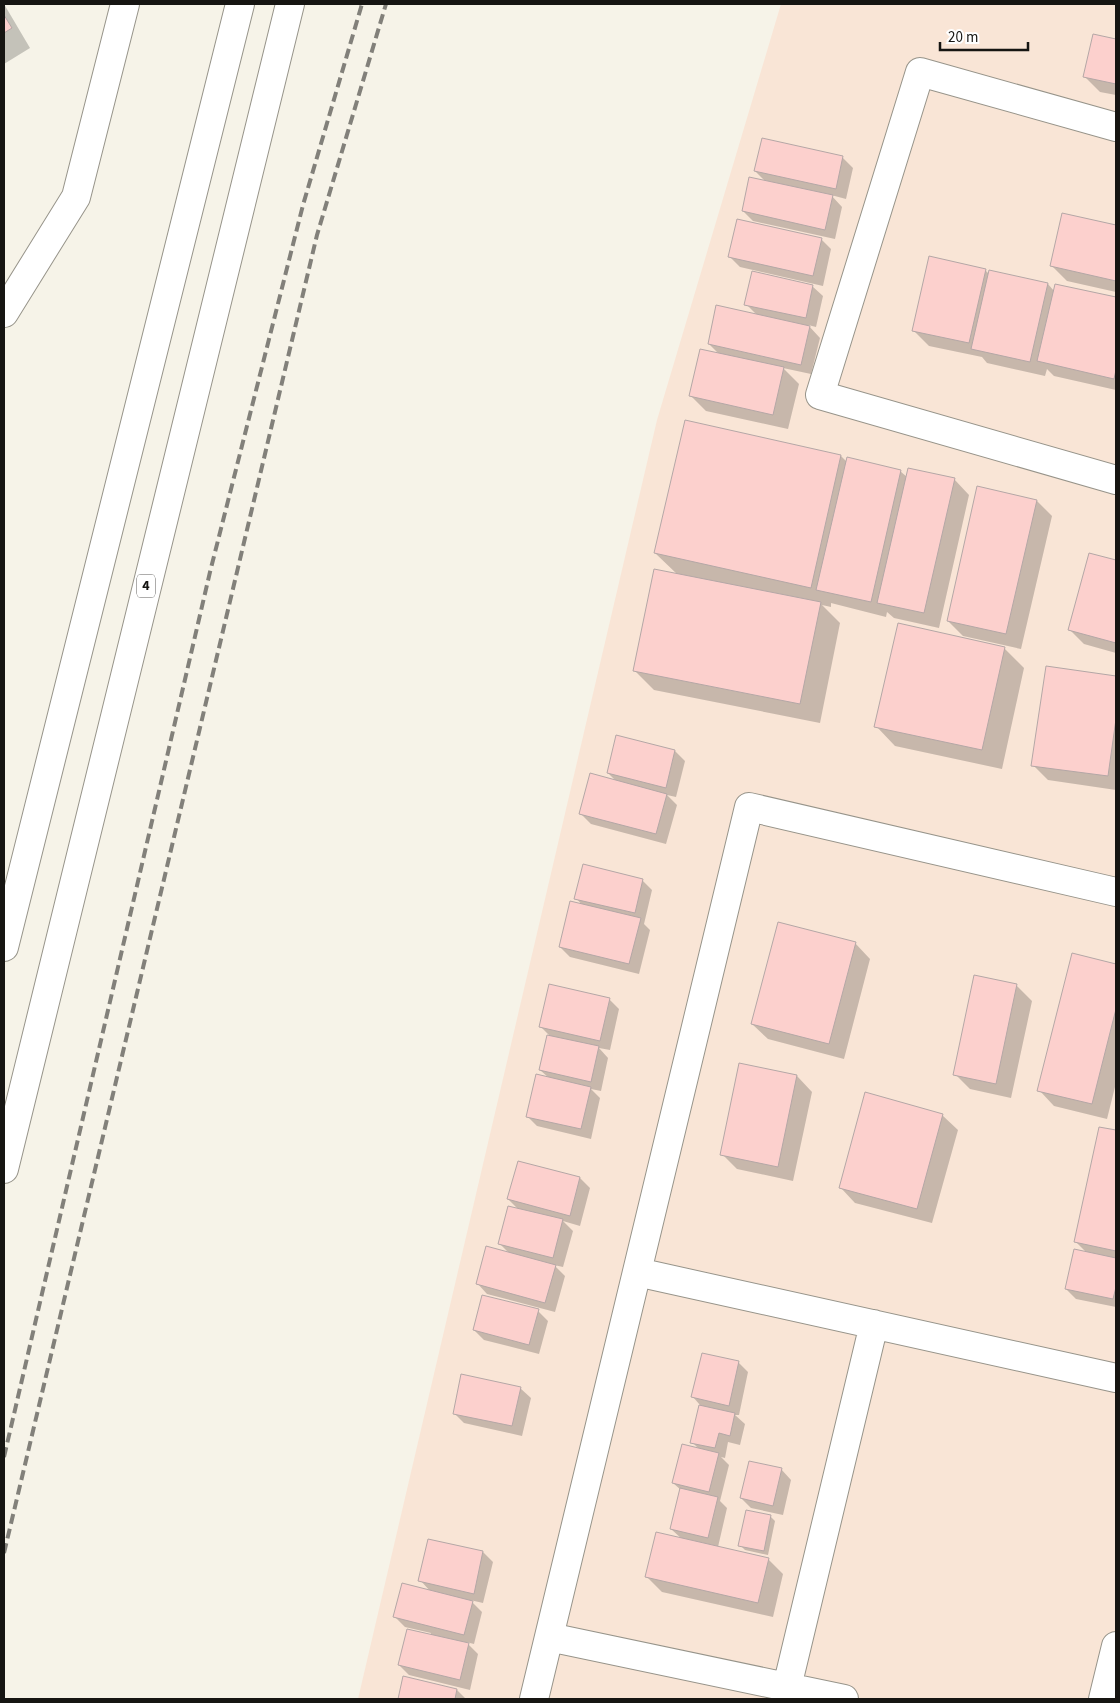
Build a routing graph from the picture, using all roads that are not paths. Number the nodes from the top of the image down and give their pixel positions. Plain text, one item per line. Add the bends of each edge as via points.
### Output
1 (125, 4) edge
2 (240, 4) edge
3 (290, 4) edge
4 (1116, 127) edge
5 (4, 313) edge
6 (1116, 480) edge
7 (11, 887) edge
8 (1116, 892) edge
9 (4, 947) edge
10 (4, 1168) edge
11 (637, 1272) junction
12 (874, 1324) junction
13 (1116, 1378) edge
14 (550, 1637) junction
15 (1116, 1646) edge
16 (787, 1687) junction
17 (534, 1699) edge
18 (844, 1699) edge
19 (1103, 1699) edge

1 - 5 street via 76,196
2 - 7 street
3 - 10 street, 4
4 - 6 street via 920,72 820,394
7 - 9 street
8 - 11 street via 749,807
11 - 12 street
11 - 14 street
12 - 13 street
12 - 16 street
14 - 16 street
14 - 17 street
15 - 19 street
16 - 18 street

